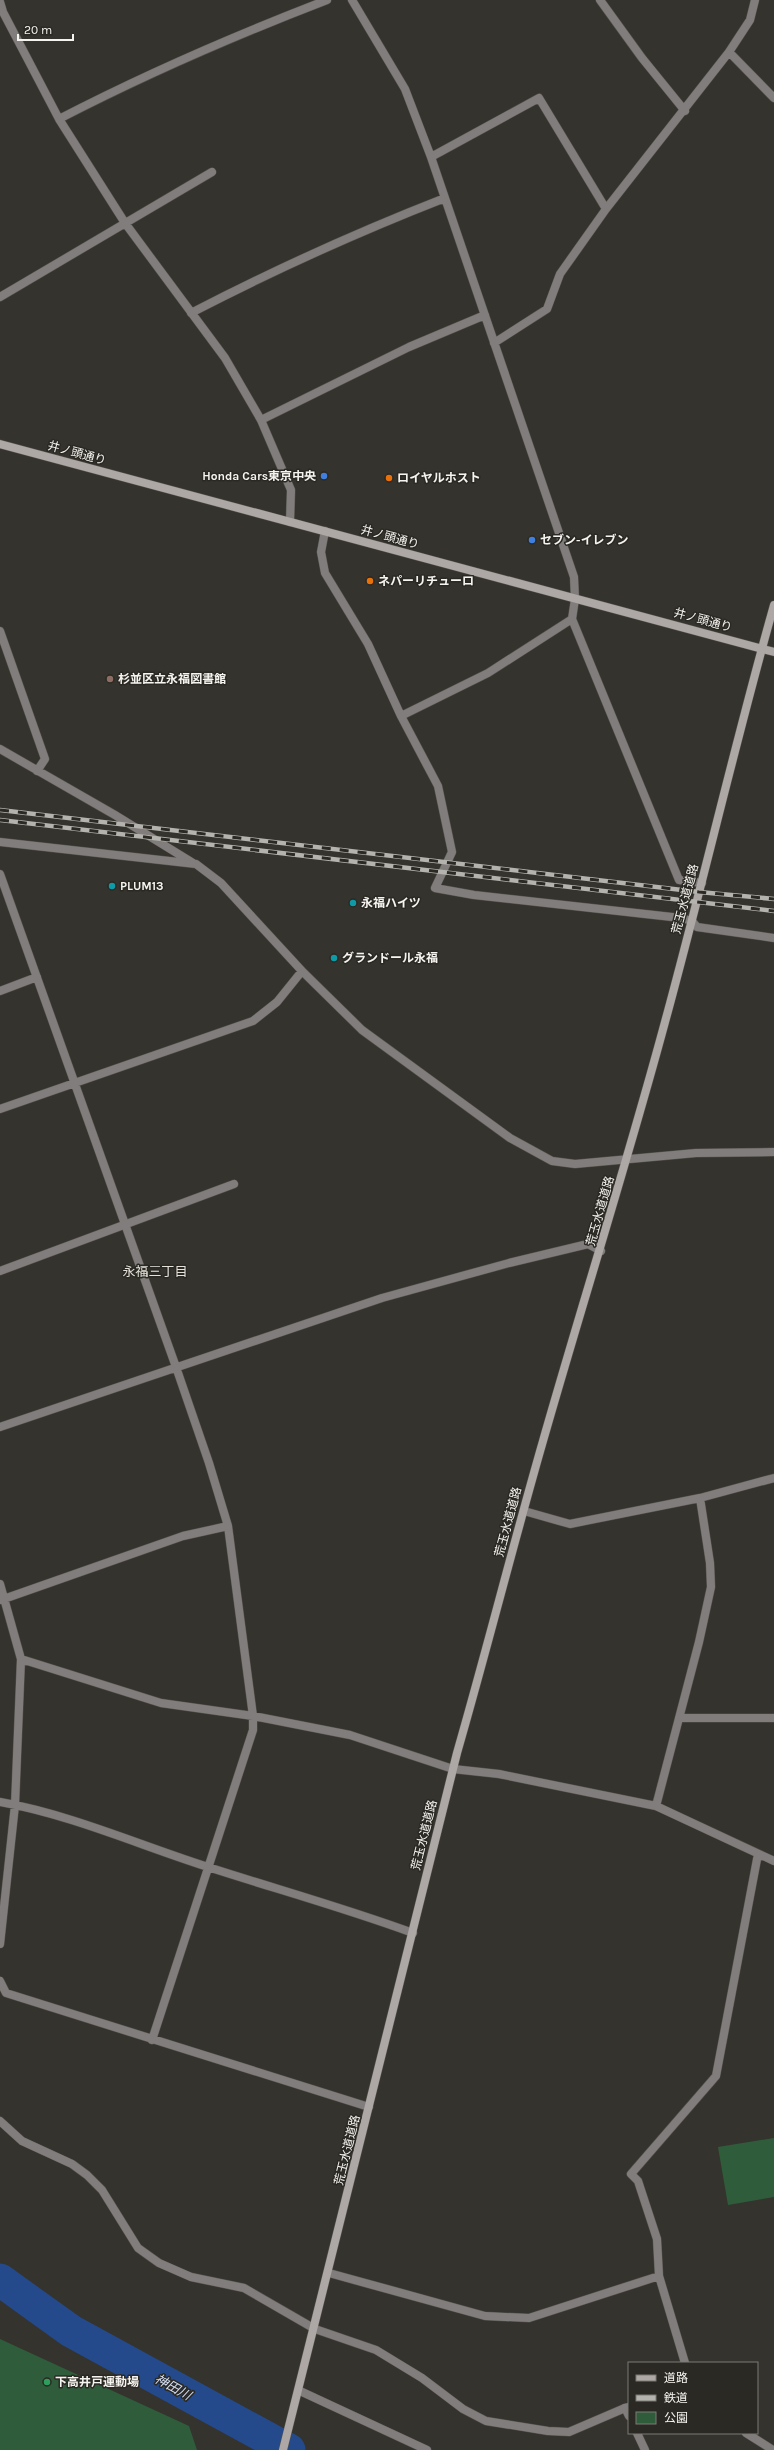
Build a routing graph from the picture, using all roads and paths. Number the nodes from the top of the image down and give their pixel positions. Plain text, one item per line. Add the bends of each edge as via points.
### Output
1 (327, 0) edge
2 (352, 0) edge
3 (600, 0) edge
4 (755, 0) edge
5 (0, 2) edge
6 (729, 52) junction
7 (774, 98) edge
8 (685, 111) junction
9 (59, 119) junction
10 (431, 157) junction
11 (212, 172) dead end
12 (445, 198) junction
13 (606, 209) junction
14 (125, 223) junction
15 (0, 297) edge
16 (191, 313) junction
17 (485, 315) junction
18 (494, 343) junction
19 (261, 420) junction
20 (0, 444) edge
21 (290, 522) junction
22 (325, 531) junction
23 (575, 599) junction
24 (774, 605) edge
25 (572, 619) junction
26 (0, 632) edge
27 (763, 649) junction
28 (774, 652) edge
29 (402, 716) junction
30 (0, 749) edge
31 (37, 771) junction
32 (0, 842) edge
33 (196, 864) junction
34 (0, 874) edge
35 (702, 883) junction
36 (692, 921) junction
37 (774, 938) edge
38 (302, 971) junction
39 (37, 978) junction
40 (0, 991) edge
41 (73, 1083) junction
42 (0, 1110) edge
43 (774, 1152) edge
44 (626, 1160) junction
45 (234, 1184) dead end
46 (125, 1225) junction
47 (601, 1251) junction
48 (0, 1271) edge
49 (176, 1367) junction
50 (0, 1427) edge
51 (774, 1478) edge
52 (700, 1498) junction
53 (524, 1511) junction
54 (228, 1526) junction
55 (0, 1584) edge
56 (3, 1600) edge
57 (21, 1659) junction
58 (254, 1716) junction
59 (679, 1718) junction
60 (774, 1718) edge
61 (453, 1769) junction
62 (0, 1802) edge
63 (15, 1805) junction
64 (656, 1806) junction
65 (758, 1854) junction
66 (774, 1861) edge
67 (208, 1867) junction
68 (3, 1896) edge
69 (413, 1933) junction
70 (0, 1944) edge
71 (0, 1981) edge
72 (152, 2040) junction
73 (369, 2107) junction
74 (0, 2121) edge
75 (329, 2273) junction
76 (659, 2276) junction
77 (315, 2329) junction
78 (685, 2362) edge
79 (300, 2391) junction
80 (628, 2411) edge
81 (637, 2434) edge
82 (748, 2434) edge
83 (283, 2450) edge
84 (427, 2450) edge
85 (644, 2450) edge
86 (773, 2450) edge

1 - 9 street via 124,85
2 - 10 street via 405,89
3 - 8 street
4 - 6 street via 750,20
5 - 9 street
6 - 7 street
6 - 8 street
8 - 13 street
9 - 14 street
10 - 12 street
10 - 13 street via 539,98
11 - 14 street
12 - 16 street via 350,235 270,272
12 - 17 street
13 - 18 street via 560,274 547,309
14 - 15 street
14 - 16 street
16 - 19 street via 225,358
17 - 18 street
17 - 19 street via 409,347
18 - 23 street via 574,577
19 - 21 street via 291,490
20 - 21 main road, 井ノ頭通り
21 - 22 main road, 井ノ頭通り
22 - 23 main road, 井ノ頭通り
22 - 29 street via 321,552 324,573 368,644
23 - 25 street
23 - 27 main road, 井ノ頭通り
24 - 27 main road, 荒玉水道道路
25 - 29 street via 488,673
25 - 35 street via 679,880
26 - 31 street via 45,759
27 - 28 main road, 井ノ頭通り
27 - 35 main road, 荒玉水道道路
29 - 36 street via 438,786 445,813 452,852 435,888
30 - 31 street
31 - 33 street
32 - 33 street
33 - 38 street via 221,883
34 - 39 street
35 - 36 main road, 荒玉水道道路
36 - 37 street via 697,927
36 - 44 main road, 荒玉水道道路
38 - 41 street via 277,1002 253,1021
38 - 44 street via 362,1030 510,1138 552,1161 575,1164
39 - 40 street
39 - 41 street
41 - 42 street
41 - 46 street
43 - 44 street via 696,1152
44 - 47 main road, 荒玉水道道路
45 - 46 street
46 - 48 street
46 - 49 street
47 - 49 street via 588,1244 509,1263 382,1298
47 - 53 main road, 荒玉水道道路 via 570,1346
49 - 50 street
49 - 54 street
51 - 52 street
52 - 53 street via 570,1524
52 - 59 street via 711,1587 700,1642
53 - 61 main road, 荒玉水道道路
54 - 56 street via 183,1536
54 - 58 street
55 - 56 street
56 - 57 street
57 - 58 street via 161,1702
57 - 63 street
58 - 61 street via 350,1734
58 - 67 street via 253,1730
59 - 60 street
59 - 64 street
61 - 64 street via 499,1774
61 - 69 main road, 荒玉水道道路
62 - 63 street
63 - 67 street via 65,1818
63 - 68 street
64 - 65 street
65 - 66 street
65 - 76 street via 716,2076 631,2174 638,2181 657,2239
67 - 69 street via 337,1905
67 - 72 street
68 - 70 street
69 - 73 main road, 荒玉水道道路
71 - 72 street via 6,1992
72 - 73 street
73 - 75 main road, 荒玉水道道路
74 - 77 street via 22,2142 72,2164 87,2176 102,2190 138,2248 159,2263 191,2277 244,2288
75 - 76 street via 485,2316 529,2318
75 - 77 main road, 荒玉水道道路
76 - 78 street
77 - 79 main road, 荒玉水道道路
77 - 80 street via 376,2350 422,2378 463,2409 486,2421 569,2432
79 - 83 main road, 荒玉水道道路
79 - 84 street
81 - 85 street
82 - 86 street

